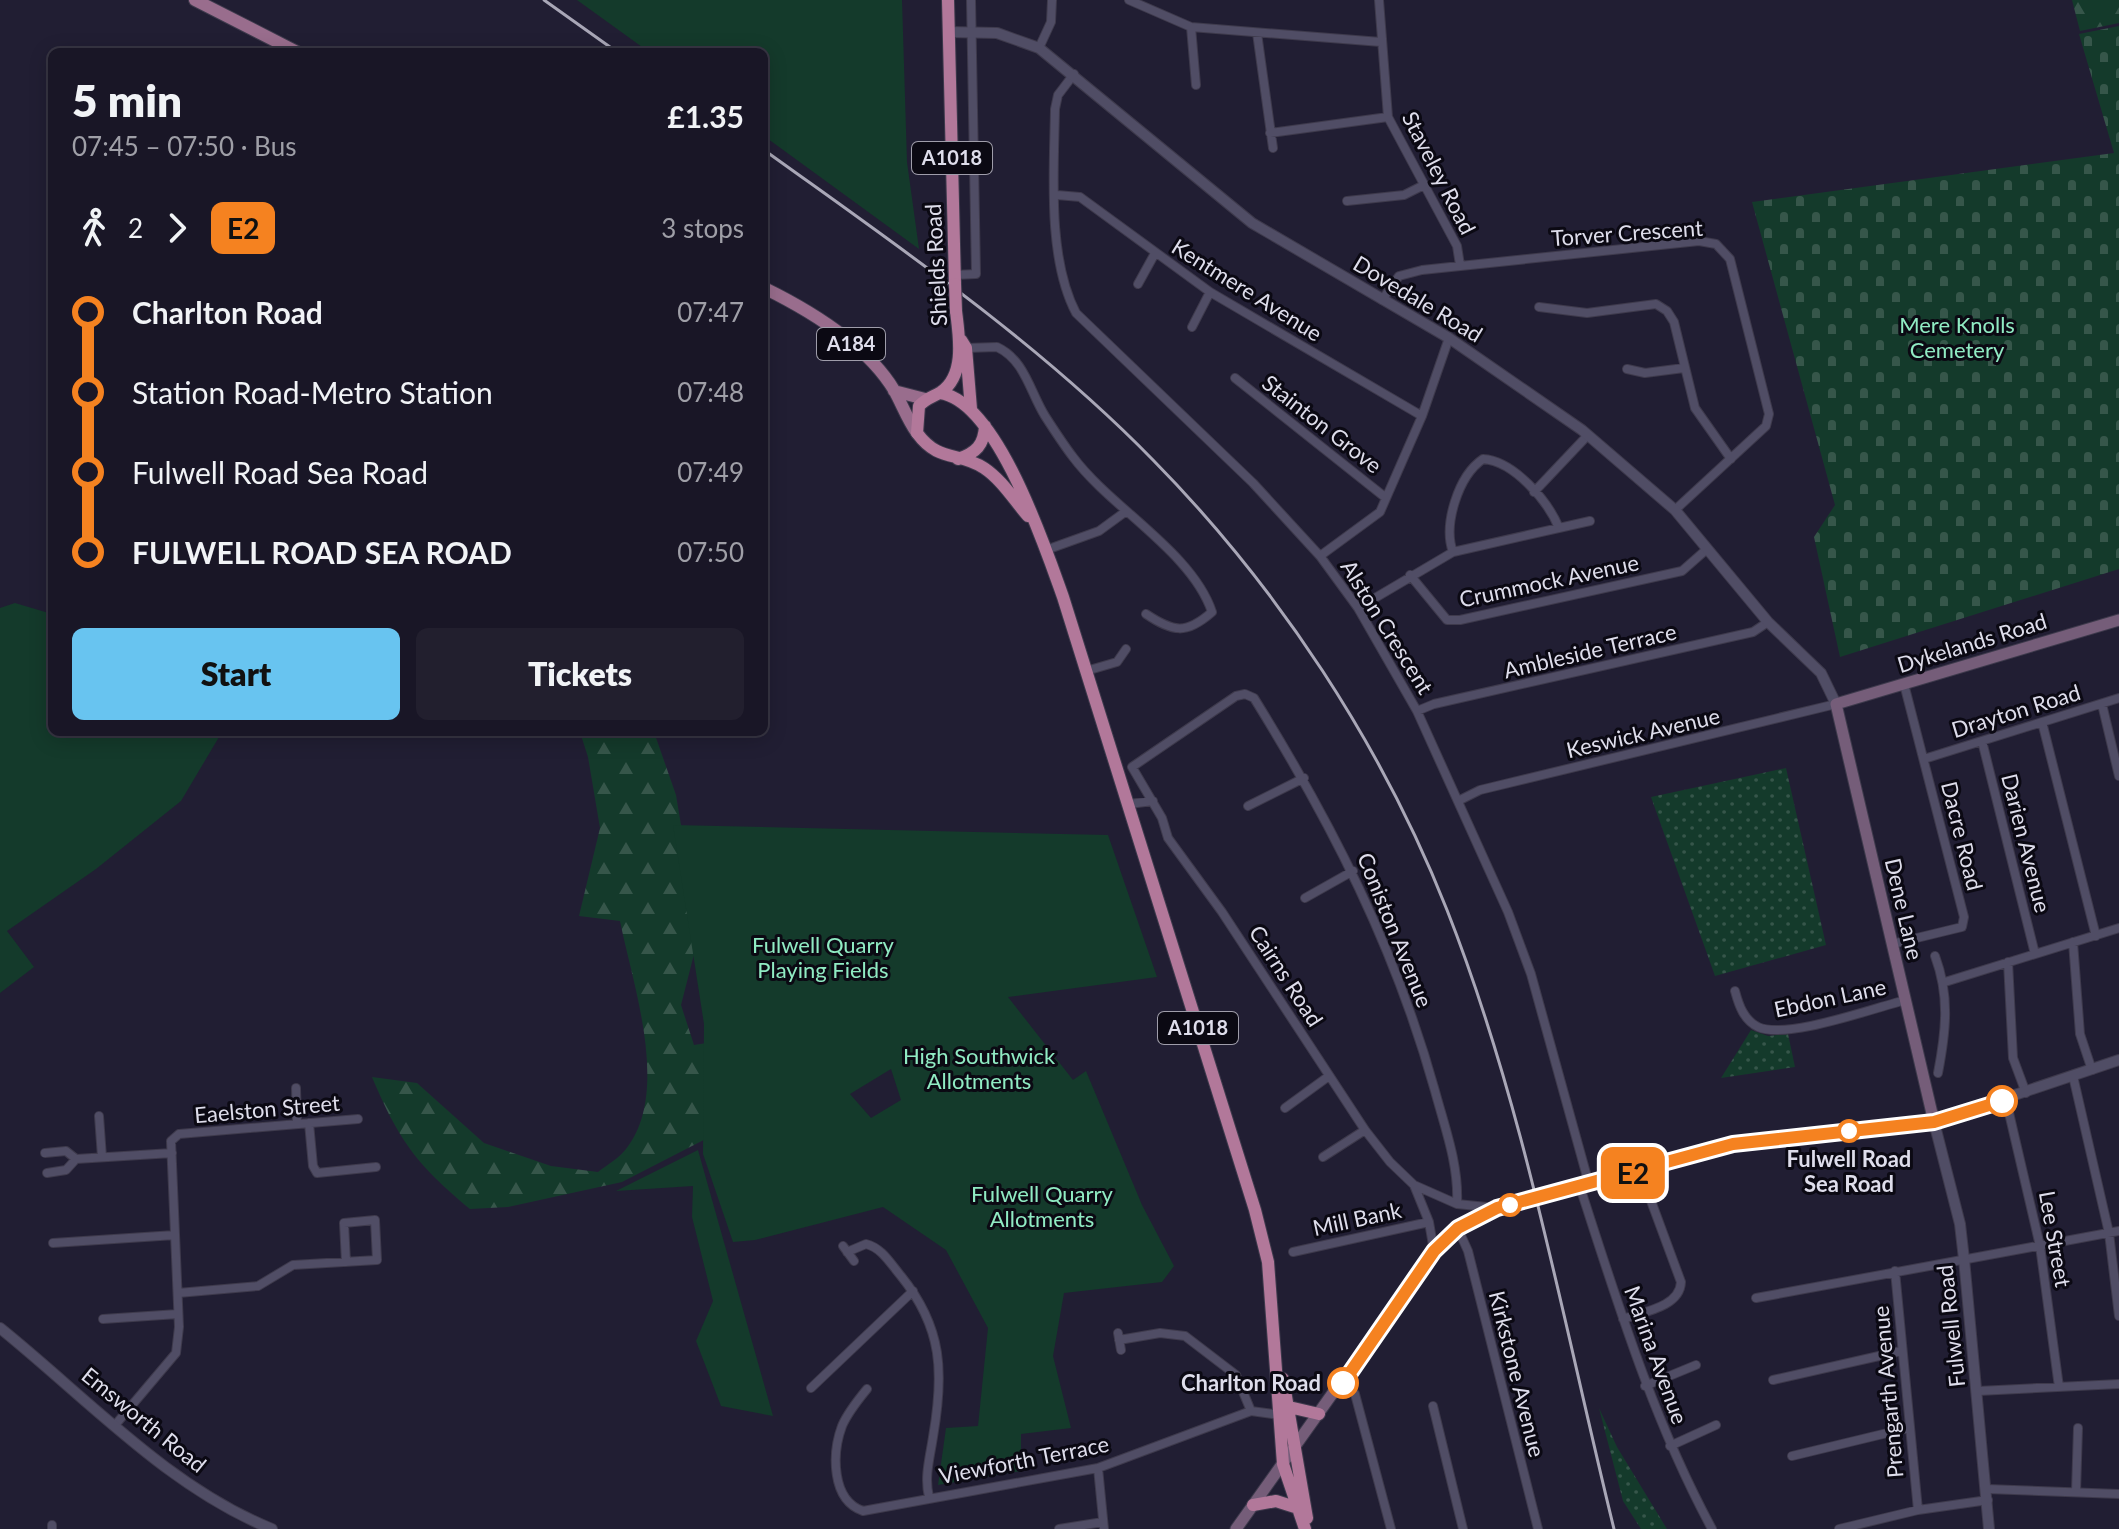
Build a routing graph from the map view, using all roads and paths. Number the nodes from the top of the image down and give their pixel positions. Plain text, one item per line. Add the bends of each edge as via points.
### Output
1 (195, 0) edge
2 (948, 0) edge
3 (971, 0) edge
4 (1052, 0) edge
5 (1129, 0) edge
6 (1379, 0) edge
7 (1191, 27) junction
8 (971, 31) junction
9 (949, 32) junction
10 (1257, 33) junction
11 (1381, 42) junction
12 (289, 48) edge
13 (1039, 48) junction
14 (1074, 74) junction
15 (1196, 85) dead end
16 (1388, 117) junction
17 (1270, 133) junction
18 (1273, 148) dead end
19 (1424, 185) junction
20 (1057, 195) junction
21 (1347, 201) dead end
22 (1154, 255) junction
23 (1460, 265) junction
24 (955, 280) junction
25 (1138, 284) dead end
26 (768, 290) edge
27 (1210, 292) junction
28 (1382, 300) junction
29 (1539, 307) dead end
30 (1192, 327) dead end
31 (1449, 338) junction
32 (963, 343) junction
33 (1684, 368) junction
34 (1627, 369) dead end
35 (1235, 378) dead end
36 (894, 391) junction
37 (940, 393) junction
38 (925, 399) junction
39 (971, 409) junction
40 (1422, 416) junction
41 (985, 426) junction
42 (917, 433) junction
43 (1588, 435) junction
44 (958, 459) junction
45 (1731, 459) junction
46 (1534, 492) junction
47 (1386, 498) junction
48 (1675, 510) junction
49 (1125, 512) junction
50 (1030, 518) junction
51 (1590, 521) dead end
52 (1559, 528) junction
53 (1707, 549) junction
54 (1046, 550) junction
55 (1453, 552) junction
56 (1320, 556) junction
57 (1410, 575) junction
58 (1358, 608) junction
59 (1146, 614) dead end
60 (2119, 620) edge
61 (1768, 622) junction
62 (1169, 629) junction
63 (1166, 641) dead end
64 (1126, 649) dead end
65 (1086, 671) junction
66 (1904, 684) junction
67 (2119, 698) edge
68 (1836, 704) junction
69 (2102, 704) junction
70 (1417, 711) junction
71 (2042, 722) junction
72 (1982, 741) junction
73 (1924, 759) junction
74 (1116, 766) junction
75 (1132, 767) junction
76 (2119, 776) edge
77 (1304, 778) junction
78 (1460, 800) junction
79 (1153, 801) junction
80 (1129, 804) junction
81 (1248, 806) dead end
82 (1353, 871) junction
83 (1305, 898) dead end
84 (2119, 928) edge
85 (2096, 936) junction
86 (2073, 942) junction
87 (1892, 944) junction
88 (2035, 954) junction
89 (1935, 956) dead end
90 (2008, 962) junction
91 (1945, 982) junction
92 (1735, 991) dead end
93 (1906, 1000) junction
94 (2119, 1060) edge
95 (2092, 1070) junction
96 (1938, 1073) dead end
97 (1329, 1076) junction
98 (2073, 1076) junction
99 (296, 1088) dead end
100 (2026, 1093) junction
101 (2006, 1100) junction
102 (1285, 1108) dead end
103 (99, 1116) dead end
104 (358, 1119) dead end
105 (1934, 1122) junction
106 (309, 1123) junction
107 (297, 1124) junction
108 (1365, 1130) junction
109 (45, 1153) dead end
110 (172, 1153) junction
111 (102, 1157) junction
112 (1323, 1157) dead end
113 (76, 1159) junction
114 (376, 1167) dead end
115 (1640, 1171) junction
116 (47, 1173) dead end
117 (1414, 1185) junction
118 (1584, 1185) junction
119 (1457, 1204) junction
120 (1497, 1208) junction
121 (1429, 1222) junction
122 (1458, 1228) junction
123 (2119, 1231) edge
124 (2109, 1233) junction
125 (175, 1235) junction
126 (53, 1243) dead end
127 (2040, 1246) junction
128 (1434, 1251) junction
129 (1293, 1252) dead end
130 (1964, 1259) junction
131 (854, 1261) dead end
132 (346, 1262) junction
133 (1895, 1271) junction
134 (913, 1291) junction
135 (178, 1293) junction
136 (1756, 1298) dead end
137 (178, 1314) junction
138 (2119, 1316) edge
139 (103, 1319) dead end
140 (1623, 1319) junction
141 (0, 1328) edge
142 (1119, 1341) dead end
143 (1901, 1351) junction
144 (1696, 1365) dead end
145 (1773, 1380) dead end
146 (1343, 1383) junction
147 (2119, 1384) edge
148 (1645, 1386) junction
149 (2059, 1387) junction
150 (811, 1388) dead end
151 (867, 1389) dead end
152 (1978, 1391) junction
153 (1433, 1406) dead end
154 (1251, 1411) junction
155 (1284, 1411) junction
156 (1319, 1414) junction
157 (116, 1424) junction
158 (1716, 1425) dead end
159 (1908, 1428) junction
160 (2078, 1428) dead end
161 (1297, 1445) junction
162 (1670, 1446) junction
163 (1792, 1456) dead end
164 (1283, 1464) junction
165 (1098, 1468) junction
166 (2076, 1492) junction
167 (1987, 1494) junction
168 (2119, 1494) edge
169 (929, 1497) junction
170 (1253, 1505) junction
171 (1298, 1508) junction
172 (1918, 1510) junction
173 (1103, 1525) edge
174 (272, 1529) edge
175 (1059, 1529) edge
176 (1236, 1529) edge
177 (1307, 1529) edge
178 (1391, 1529) edge
179 (1463, 1529) edge
180 (1538, 1529) edge
181 (1712, 1529) edge
182 (1839, 1529) edge
183 (1989, 1529) edge

1 - 12 main road
2 - 9 highway, Shields Road / A1018
3 - 8 street
4 - 13 street via 1051,22
5 - 7 street
6 - 11 street, Staveley Road
7 - 10 street
7 - 15 street
8 - 9 street, Dovedale Road
8 - 13 street, Dovedale Road via 997,33
8 - 24 street via 976,274
9 - 24 highway, Shields Road / A1018
10 - 11 street
10 - 17 street
11 - 16 street, Staveley Road
13 - 14 street, Dovedale Road
14 - 20 street, Alston Crescent via 1058,95 1055,109
14 - 28 street, Dovedale Road via 1252,223
16 - 17 street
16 - 19 street, Staveley Road
17 - 18 street
19 - 21 street via 1404,195
19 - 23 street, Staveley Road via 1457,246
20 - 22 street, Kentmere Avenue via 1080,197
20 - 56 street, Alston Crescent via 1059,260 1064,290 1076,313 1253,483
22 - 25 street
22 - 27 street, Kentmere Avenue
23 - 28 street, Torver Crescent via 1399,276
23 - 45 street, Torver Crescent via 1699,241 1716,244 1730,259 1769,414 1766,426
24 - 32 highway, Shields Road / A1018, bridge
26 - 36 main road, A184 via 801,306 862,352
27 - 30 street
27 - 40 street, Kentmere Avenue
28 - 31 street, Dovedale Road
29 - 33 street via 1587,313 1656,304 1674,322
31 - 40 street
31 - 43 street, Dovedale Road
32 - 37 highway, A1018 via 957,370
32 - 39 highway, A1018
32 - 49 street via 997,347 1019,365 1075,459
33 - 34 street via 1645,373
33 - 45 street via 1695,408
35 - 47 street, Stainton Grove
36 - 38 main road, A184
36 - 42 main road, A184
37 - 38 highway
37 - 39 highway
38 - 42 highway via 916,416
39 - 41 highway
40 - 47 street
41 - 44 highway via 981,445
41 - 50 highway, A1018 via 1024,492
42 - 44 highway via 936,452
43 - 46 street
43 - 48 street, Dovedale Road
44 - 50 highway, A1018 via 990,472
45 - 48 street, Torver Crescent
46 - 52 street
46 - 55 street via 1500,463 1483,459 1475,464 1449,526
47 - 56 street via 1380,512
48 - 53 street, Dovedale Road
49 - 54 street via 1099,531
49 - 62 street via 1177,559 1208,601 1212,612 1203,621
50 - 54 highway, A1018
51 - 52 street
52 - 55 street
53 - 57 street, Crummock Avenue via 1682,571 1460,620 1447,620
53 - 61 street, Dovedale Road
54 - 65 highway, A1018
55 - 57 street
56 - 58 street, Alston Crescent
57 - 58 street
58 - 70 street, Alston Crescent
59 - 62 street
60 - 66 main road, Dykelands Road
61 - 68 street, Dovedale Road via 1821,673
61 - 70 street, Ambleside Terrace via 1753,632
62 - 63 street
64 - 65 street via 1119,667
65 - 74 highway, A1018
66 - 68 main road, Dykelands Road
66 - 73 street, Dacre Road
67 - 69 street, Drayton Road
68 - 78 street, Keswick Avenue via 1480,790
68 - 87 main road, Dene Lane
69 - 71 street, Drayton Road
69 - 76 street
70 - 78 street, Alston Crescent
71 - 72 street, Drayton Road
71 - 85 street
72 - 73 street, Drayton Road
72 - 88 street, Darien Avenue
73 - 87 street, Dacre Road via 1964,917 1962,927
74 - 75 street
74 - 80 highway, A1018
75 - 77 street, Coniston Avenue via 1245,694 1254,698
75 - 79 street, Cairns Road
77 - 81 street
77 - 82 street, Coniston Avenue
78 - 118 street, Alston Crescent via 1527,960
79 - 80 street
79 - 97 street, Cairns Road via 1168,838
80 - 155 highway, A1018 via 1255,1210 1268,1262
82 - 83 street
82 - 119 street, Coniston Avenue via 1428,1066 1457,1173
84 - 85 street
85 - 86 street
86 - 88 street
86 - 95 street via 2080,1034
87 - 93 main road, Dene Lane
88 - 90 street
89 - 91 street, Dene Lane
90 - 91 street
90 - 100 street via 2013,1058
91 - 96 street, Dene Lane via 1946,1027
92 - 93 street, Ebdon Lane via 1743,1014 1755,1025 1782,1031
93 - 105 main road, Dene Lane
94 - 95 street
95 - 98 street
97 - 102 street
97 - 108 street, Cairns Road
98 - 100 street
98 - 124 street
99 - 107 street
100 - 101 street
101 - 105 street
101 - 127 street, Lee Street
103 - 111 street
104 - 106 street, Eaelston Street
105 - 115 main road via 1733,1144
105 - 130 street, Fulwell Road
106 - 107 street, Eaelston Street
106 - 114 street via 317,1173
107 - 110 street, Eaelston Street via 179,1134 171,1141
108 - 112 street
108 - 117 street, Cairns Road
109 - 113 street via 66,1151
110 - 111 street
110 - 125 street
111 - 113 street
113 - 116 street via 66,1170
115 - 118 main road
115 - 140 street via 1681,1290 1673,1300
117 - 119 street, Cairns Road
117 - 121 street, Cairns Road
118 - 120 main road, bridge
118 - 140 street, Marina Avenue
119 - 120 street, Cairns Road
120 - 122 main road
121 - 128 street, Cairns Road
121 - 129 street, Mill Bank
122 - 128 main road
122 - 180 street, Kirkstone Avenue
123 - 124 street
124 - 127 street
124 - 138 street
125 - 126 street
125 - 135 street
127 - 130 street
127 - 149 street, Lee Street
128 - 146 main road
130 - 133 street
130 - 152 street, Fulwell Road
131 - 134 street via 845,1249 874,1246
132 - 132 street via 377,1260 375,1220 344,1223
132 - 135 street via 293,1265 243,1290
133 - 136 street
133 - 143 street, Prengarth Avenue
134 - 150 street
134 - 169 street via 939,1347
135 - 137 street
137 - 139 street
137 - 157 street via 176,1353
140 - 148 street, Marina Avenue
141 - 157 street, Emsworth Road
142 - 154 street via 1160,1333 1185,1336 1236,1375
143 - 145 street
143 - 159 street, Prengarth Avenue
144 - 148 street
146 - 156 main road
146 - 178 street via 1355,1394
147 - 149 street
148 - 162 street, Marina Avenue
149 - 152 street
151 - 169 street, Viewforth Terrace via 843,1424 838,1487 852,1506 863,1511
152 - 167 street, Fulwell Road
153 - 179 street
154 - 155 street, Viewforth Terrace
154 - 165 street, Viewforth Terrace
155 - 156 highway
155 - 161 highway, A1018
155 - 164 highway, A1018
156 - 161 main road
157 - 174 street, Emsworth Road via 187,1483
158 - 162 street
159 - 163 street
159 - 172 street, Prengarth Avenue
160 - 166 street
161 - 164 main road
161 - 177 highway, A1018
162 - 181 street, Marina Avenue
164 - 170 main road
164 - 171 highway, A1018
165 - 169 street, Viewforth Terrace
165 - 173 street
166 - 167 street
166 - 168 street
167 - 172 street
167 - 183 street, Fulwell Road
170 - 171 highway via 1276,1501
170 - 176 main road
171 - 177 highway, A1018
172 - 182 street
173 - 175 street

